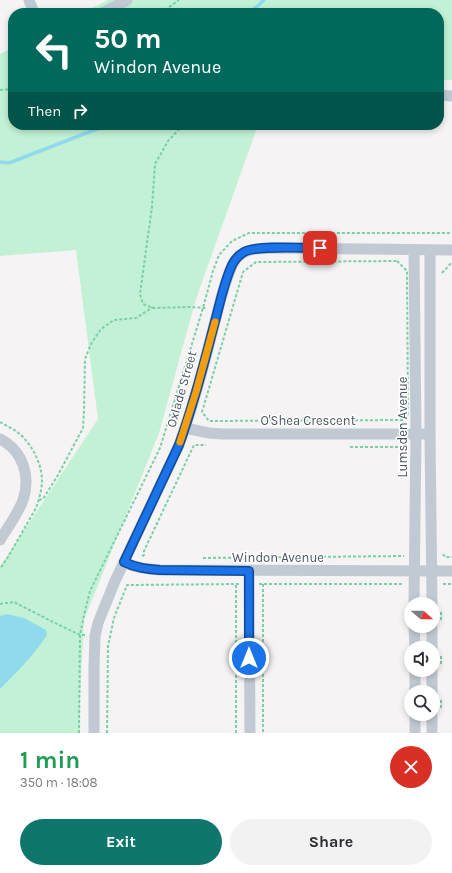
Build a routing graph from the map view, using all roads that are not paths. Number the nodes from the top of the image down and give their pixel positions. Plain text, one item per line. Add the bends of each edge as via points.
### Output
1 (127, 0) edge
2 (112, 8) edge
3 (414, 250) junction
4 (430, 250) junction
5 (452, 250) edge
6 (185, 428) junction
7 (416, 434) junction
8 (430, 434) junction
9 (0, 439) edge
10 (0, 540) edge
11 (124, 562) junction
12 (249, 571) junction
13 (414, 571) junction
14 (432, 571) junction
15 (452, 571) edge
16 (414, 597) edge
17 (432, 597) edge
18 (415, 721) edge
19 (432, 721) edge
20 (94, 733) edge
21 (250, 733) edge
22 (415, 733) edge
23 (432, 733) edge

1 - 2 street
3 - 4 street, Oxlade Street
3 - 6 street, Oxlade Street via 277,248 255,249 237,256 225,284
3 - 7 street, Lumsden Avenue
4 - 5 street, Oxlade Street
4 - 8 street
6 - 7 street, O'Shea Crescent via 223,434
6 - 11 street, Oxlade Street
7 - 8 street, O'Shea Crescent
7 - 13 street, Lumsden Avenue
8 - 14 street
9 - 10 street via 19,456 24,467 26,485 17,512
11 - 12 street, Windon Avenue via 146,569
11 - 20 street, Oxlade Street via 98,622 95,636
12 - 13 street, Windon Avenue
12 - 21 street
13 - 14 street, Windon Avenue
13 - 16 street, Lumsden Avenue
14 - 15 street, Windon Avenue
14 - 17 street
18 - 22 street
19 - 23 street

